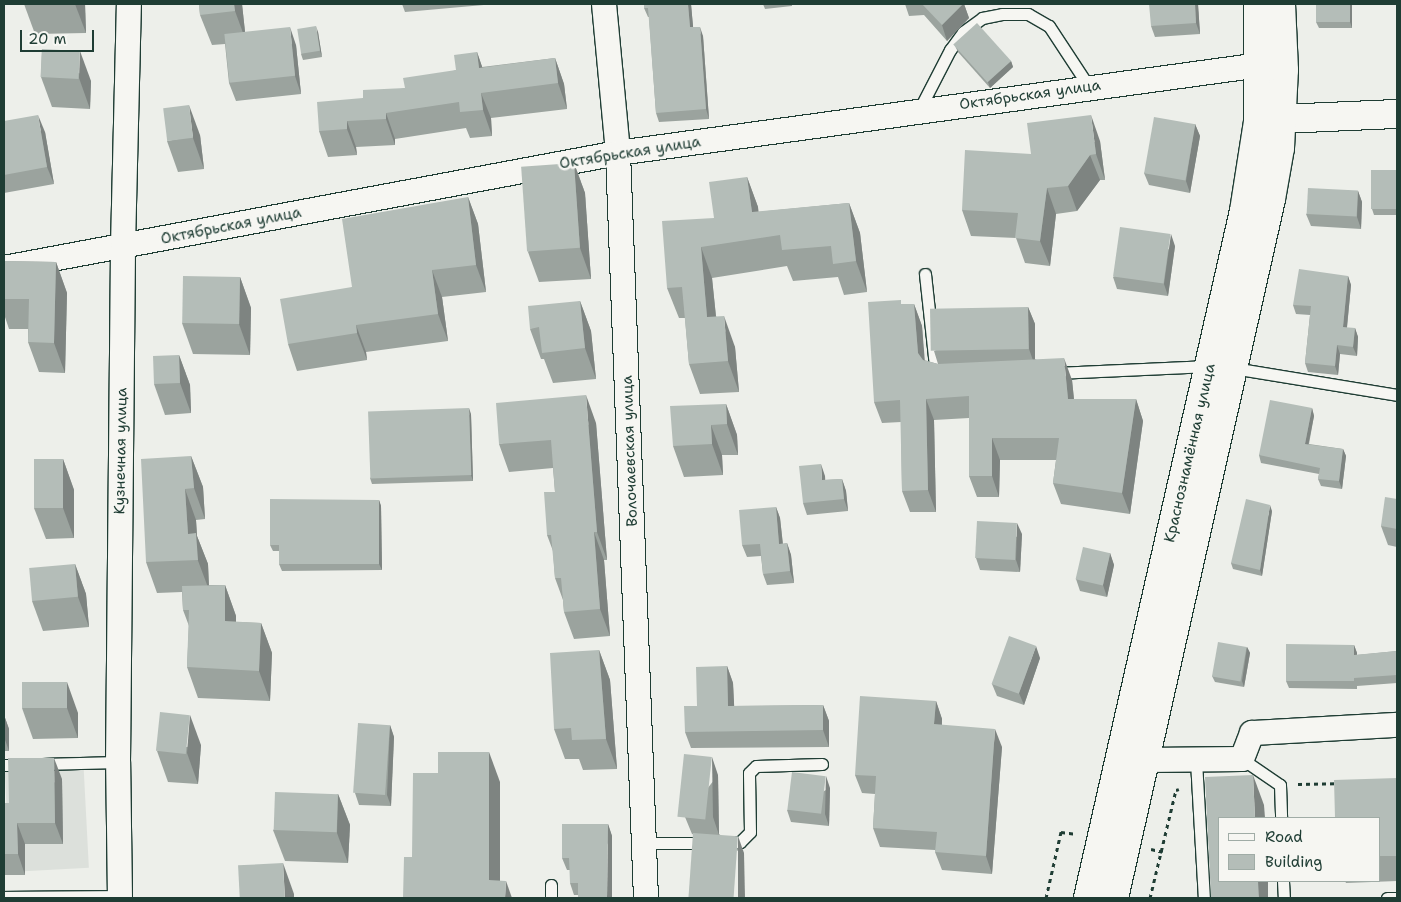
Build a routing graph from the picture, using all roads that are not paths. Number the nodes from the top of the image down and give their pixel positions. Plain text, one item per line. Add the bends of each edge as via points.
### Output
1 (129, 4) edge
2 (604, 4) edge
3 (1258, 4) edge
4 (1281, 4) edge
5 (1260, 65) junction
6 (1089, 87) junction
7 (919, 110) junction
8 (1397, 114) edge
9 (1281, 119) junction
10 (618, 153) junction
11 (123, 246) junction
12 (4, 268) edge
13 (925, 274) dead end
14 (1221, 367) junction
15 (1044, 374) edge
16 (946, 378) edge
17 (1397, 395) edge
18 (1397, 725) edge
19 (1242, 759) junction
20 (1146, 760) junction
21 (118, 762) junction
22 (1196, 762) junction
23 (822, 764) dead end
24 (4, 765) edge
25 (1281, 817) edge
26 (645, 843) junction
27 (1283, 882) edge
28 (551, 885) dead end
29 (4, 897) edge
30 (120, 897) edge
31 (551, 898) edge
32 (646, 898) edge
33 (1088, 898) edge
34 (1114, 898) edge
35 (1204, 898) edge
36 (1284, 898) edge
37 (1387, 898) edge
38 (1397, 898) edge

1 - 11 street, Кузнечная улица
2 - 10 street, Волочаевская улица
3 - 5 main road, Краснознамённая улица
4 - 9 main road, Краснознамённая улица via 1284,70
5 - 6 street, Октябрьская улица
5 - 14 main road, Краснознамённая улица via 1258,122
6 - 7 street, Октябрьская улица
6 - 7 lane via 1049,26 1028,14 1002,14 982,18 963,32
7 - 10 street, Октябрьская улица
8 - 9 main road
9 - 14 main road, Краснознамённая улица via 1271,199
10 - 11 street, Октябрьская улица
10 - 26 street, Волочаевская улица
11 - 12 street, Октябрьская улица
11 - 21 street, Кузнечная улица
13 - 16 lane via 934,374
14 - 15 lane
14 - 17 lane
14 - 20 main road, Краснознамённая улица
14 - 33 main road, Краснознамённая улица
18 - 19 street via 1252,733
19 - 22 street
19 - 25 lane via 1280,785
20 - 22 street
20 - 34 main road, Краснознамённая улица
21 - 24 lane
21 - 30 street, Кузнечная улица
22 - 35 lane
23 - 26 lane via 756,766 749,773 750,832 740,842
26 - 32 street, Волочаевская улица
27 - 36 lane
28 - 31 lane
29 - 30 lane
37 - 38 lane

